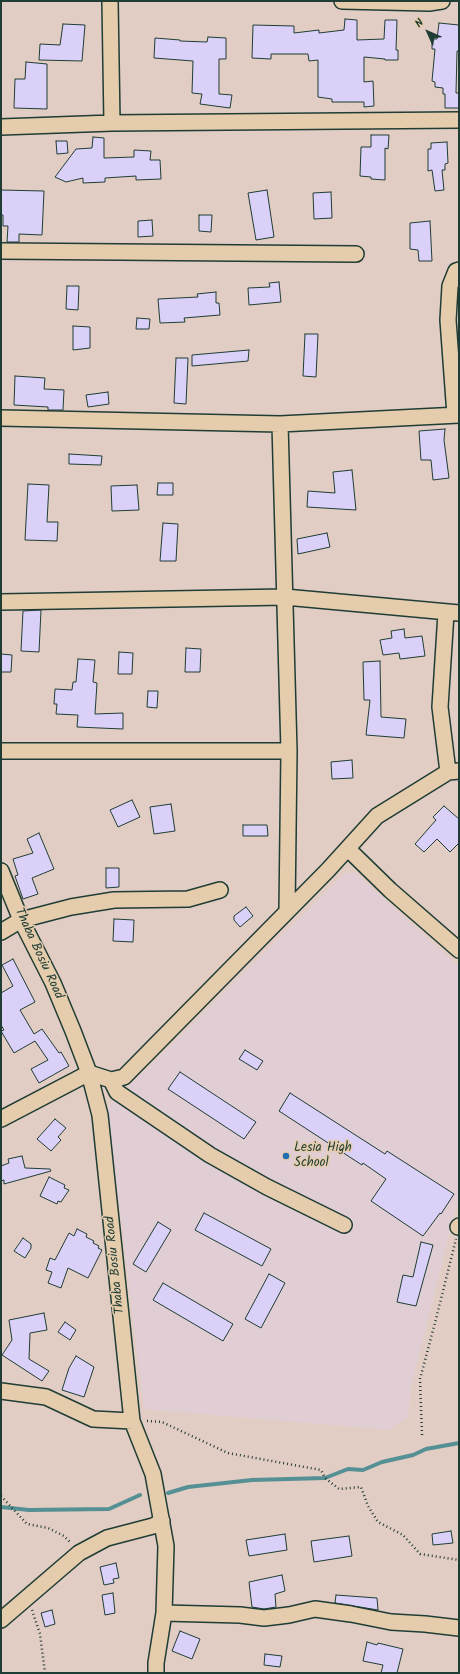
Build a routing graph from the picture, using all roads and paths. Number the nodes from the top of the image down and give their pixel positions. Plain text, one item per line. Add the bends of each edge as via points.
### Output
1 (110, 1) edge
2 (342, 1) edge
3 (433, 2) edge
4 (459, 120) edge
5 (112, 123) junction
6 (1, 127) edge
7 (1, 251) edge
8 (356, 254) dead end
9 (459, 270) edge
10 (457, 415) edge
11 (1, 418) edge
12 (280, 424) junction
13 (286, 598) junction
14 (1, 602) edge
15 (452, 613) edge
16 (1, 751) edge
17 (289, 751) junction
18 (453, 771) edge
19 (348, 849) junction
20 (1, 871) edge
21 (220, 890) dead end
22 (288, 911) junction
23 (21, 920) junction
24 (1, 932) edge
25 (459, 950) edge
26 (89, 1073) junction
27 (111, 1080) junction
28 (1, 1119) edge
29 (344, 1225) dead end
30 (459, 1227) edge
31 (1, 1391) edge
32 (132, 1421) junction
33 (422, 1436) dead end
34 (1, 1496) edge
35 (162, 1520) junction
36 (79, 1553) junction
37 (459, 1560) edge
38 (28, 1596) junction
39 (164, 1613) junction
40 (1, 1620) edge
41 (459, 1628) edge
42 (45, 1673) edge
43 (156, 1673) edge

1 - 5 street
2 - 3 street
4 - 5 street
5 - 6 street
7 - 8 street
9 - 10 street via 456,271 450,286 448,320
10 - 12 street
11 - 12 street
12 - 13 street
13 - 14 street
13 - 15 street
13 - 17 street
15 - 18 street via 440,707
16 - 17 street
17 - 22 street
18 - 19 street via 377,816
19 - 22 street
19 - 25 street via 390,890
20 - 23 street, Thaba Bosiu Road
21 - 23 street via 188,899 99,902
22 - 27 street via 124,1077
23 - 24 street
23 - 26 street, Thaba Bosiu Road via 52,983
26 - 27 street
26 - 28 street
26 - 32 street, Thaba Bosiu Road via 100,1115 104,1146
27 - 29 street via 117,1092 210,1155
30 - 33 path via 420,1379
31 - 32 street via 46,1396 94,1419
32 - 35 street, Thaba Bosiu Road via 153,1474
32 - 37 path via 162,1422 228,1453 322,1470 325,1478 339,1489 361,1487 368,1506 378,1522 403,1535 420,1554
34 - 36 path via 27,1524 48,1528 64,1536
35 - 36 street via 153,1526 107,1538
35 - 39 street, Thaba Bosiu Road via 166,1546
36 - 38 street
38 - 40 street
38 - 42 path via 40,1634
39 - 41 street via 264,1618 315,1609 391,1622
39 - 43 street, Thaba Bosiu Road

